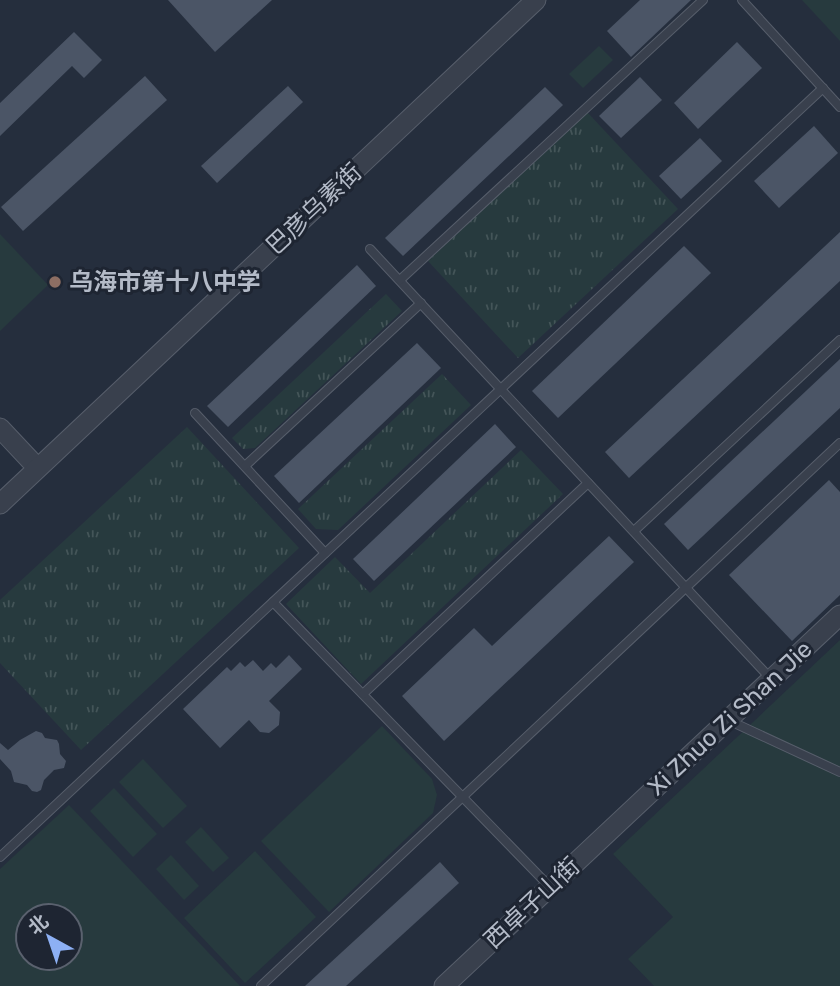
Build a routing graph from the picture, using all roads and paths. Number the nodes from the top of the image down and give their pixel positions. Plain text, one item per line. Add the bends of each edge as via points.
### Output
1 (520, 0) edge
2 (536, 0) edge
3 (702, 0) edge
4 (742, 0) edge
5 (823, 88) junction
6 (840, 107) edge
7 (370, 249) dead end
8 (400, 280) junction
9 (421, 303) junction
10 (840, 340) edge
11 (501, 389) junction
12 (195, 413) dead end
13 (0, 428) edge
14 (840, 443) edge
15 (31, 461) junction
16 (245, 466) junction
17 (588, 483) junction
18 (0, 490) edge
19 (0, 504) edge
20 (634, 531) junction
21 (325, 553) junction
22 (686, 588) junction
23 (273, 602) junction
24 (840, 615) edge
25 (771, 679) junction
26 (363, 694) junction
27 (727, 720) junction
28 (840, 772) edge
29 (463, 797) junction
30 (621, 821) joint
31 (0, 857) edge
32 (550, 887) junction
33 (261, 986) edge
34 (444, 986) edge

1 - 15 street, 巴彦乌素街
2 - 19 street, 巴彦乌素街
3 - 8 lane
4 - 5 lane
5 - 6 lane
5 - 11 lane
7 - 8 lane
8 - 9 lane
9 - 11 lane
9 - 16 lane
10 - 20 lane
11 - 17 lane
11 - 21 lane
12 - 16 lane
13 - 15 street
14 - 22 lane
15 - 18 street, 巴彦乌素街
16 - 21 lane
17 - 20 lane
17 - 26 lane
20 - 22 lane
21 - 23 lane
22 - 25 lane
22 - 29 lane
23 - 26 lane
23 - 31 lane
24 - 25 street, Xi Zhuo Zi Shan Jie
25 - 27 street, Xi Zhuo Zi Shan Jie
26 - 29 lane
27 - 28 lane
27 - 30 street, Xi Zhuo Zi Shan Jie
29 - 32 lane
29 - 33 lane
30 - 32 street, 西卓子山街
32 - 34 street, 西卓子山街

